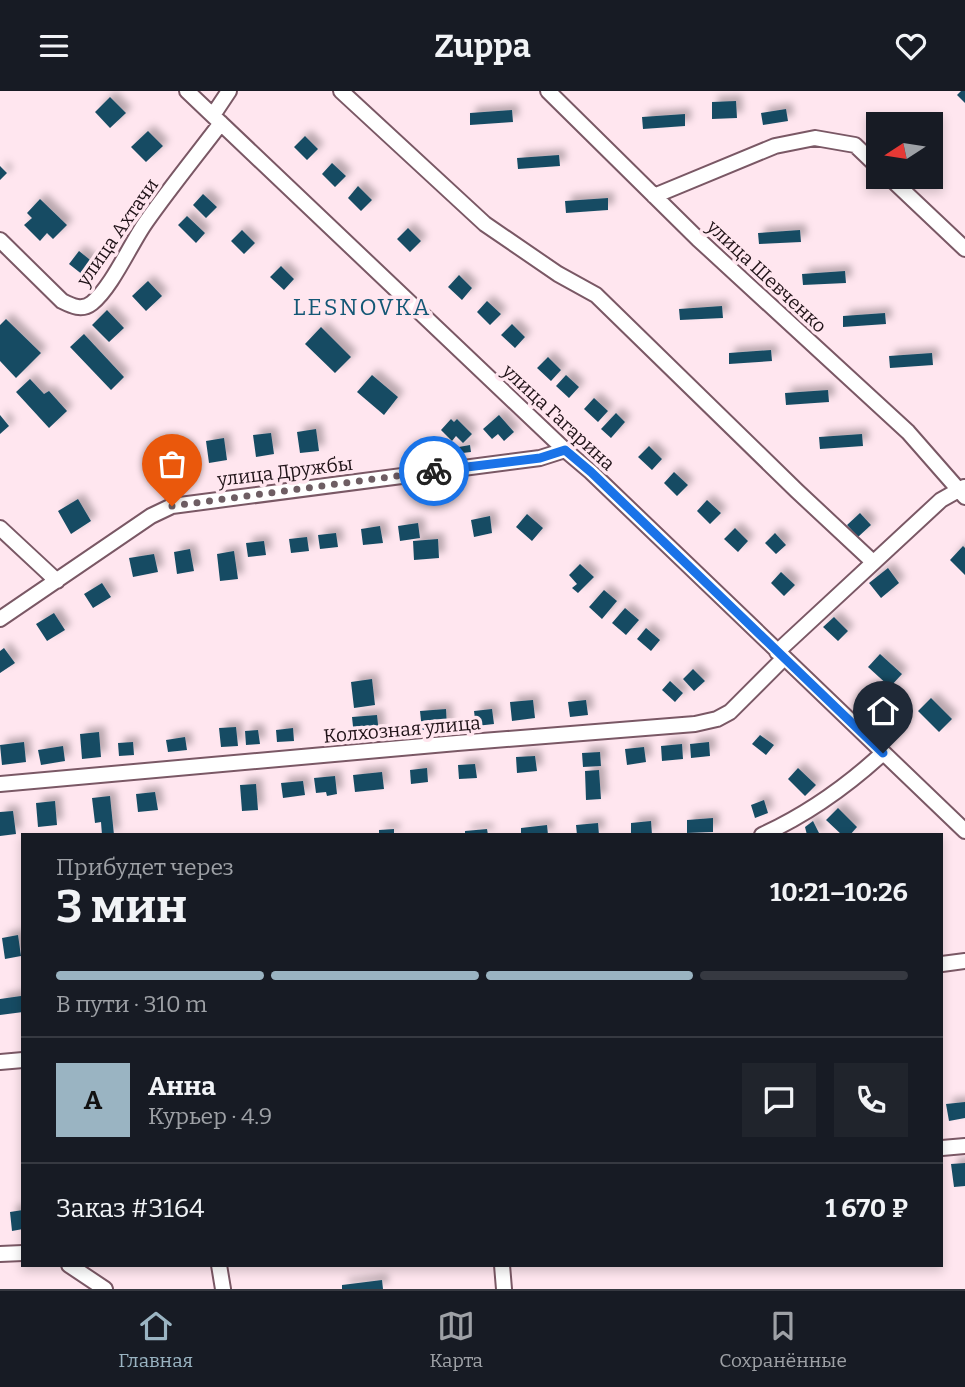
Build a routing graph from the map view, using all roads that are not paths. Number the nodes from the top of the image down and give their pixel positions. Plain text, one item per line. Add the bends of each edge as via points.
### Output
1 (187, 91) edge
2 (229, 91) edge
3 (341, 91) edge
4 (548, 91) edge
5 (217, 119) junction
6 (866, 156) edge
7 (902, 189) edge
8 (654, 196) junction
9 (0, 240) edge
10 (965, 249) edge
11 (565, 450) junction
12 (963, 492) edge
13 (0, 528) edge
14 (873, 562) junction
15 (57, 581) junction
16 (0, 619) edge
17 (780, 655) junction
18 (883, 753) junction
19 (0, 784) edge
20 (965, 831) edge
21 (766, 833) edge
22 (965, 961) edge
23 (943, 964) edge
24 (21, 1061) edge
25 (0, 1062) edge
26 (965, 1146) edge
27 (943, 1148) edge
28 (21, 1253) edge
29 (0, 1254) edge
30 (72, 1267) edge
31 (219, 1267) edge
32 (502, 1267) edge
33 (105, 1289) edge
34 (223, 1289) edge
35 (504, 1289) edge

1 - 5 street, улица Гагарина
2 - 5 street
3 - 14 street via 485,224 596,295
4 - 8 street, улица Шевченко
5 - 9 street, улица Ахтачи via 92,303 74,307 62,301
5 - 11 street, улица Гагарина
6 - 8 street via 855,145 815,138 775,146
7 - 10 street
8 - 12 street, улица Шевченко via 908,432
11 - 15 street, улица Дружбы via 540,458 172,506
11 - 17 street, улица Гагарина
12 - 14 street, Колхозная улица via 941,501
13 - 15 street
14 - 17 street, Колхозная улица
15 - 16 street, улица Дружбы
17 - 18 street, улица Гагарина
17 - 19 street, Колхозная улица via 730,712 695,724
18 - 20 street, улица Гагарина
18 - 21 street via 846,785
22 - 23 street
24 - 25 street
26 - 27 street
28 - 29 street
30 - 33 street
31 - 34 street
32 - 35 street

